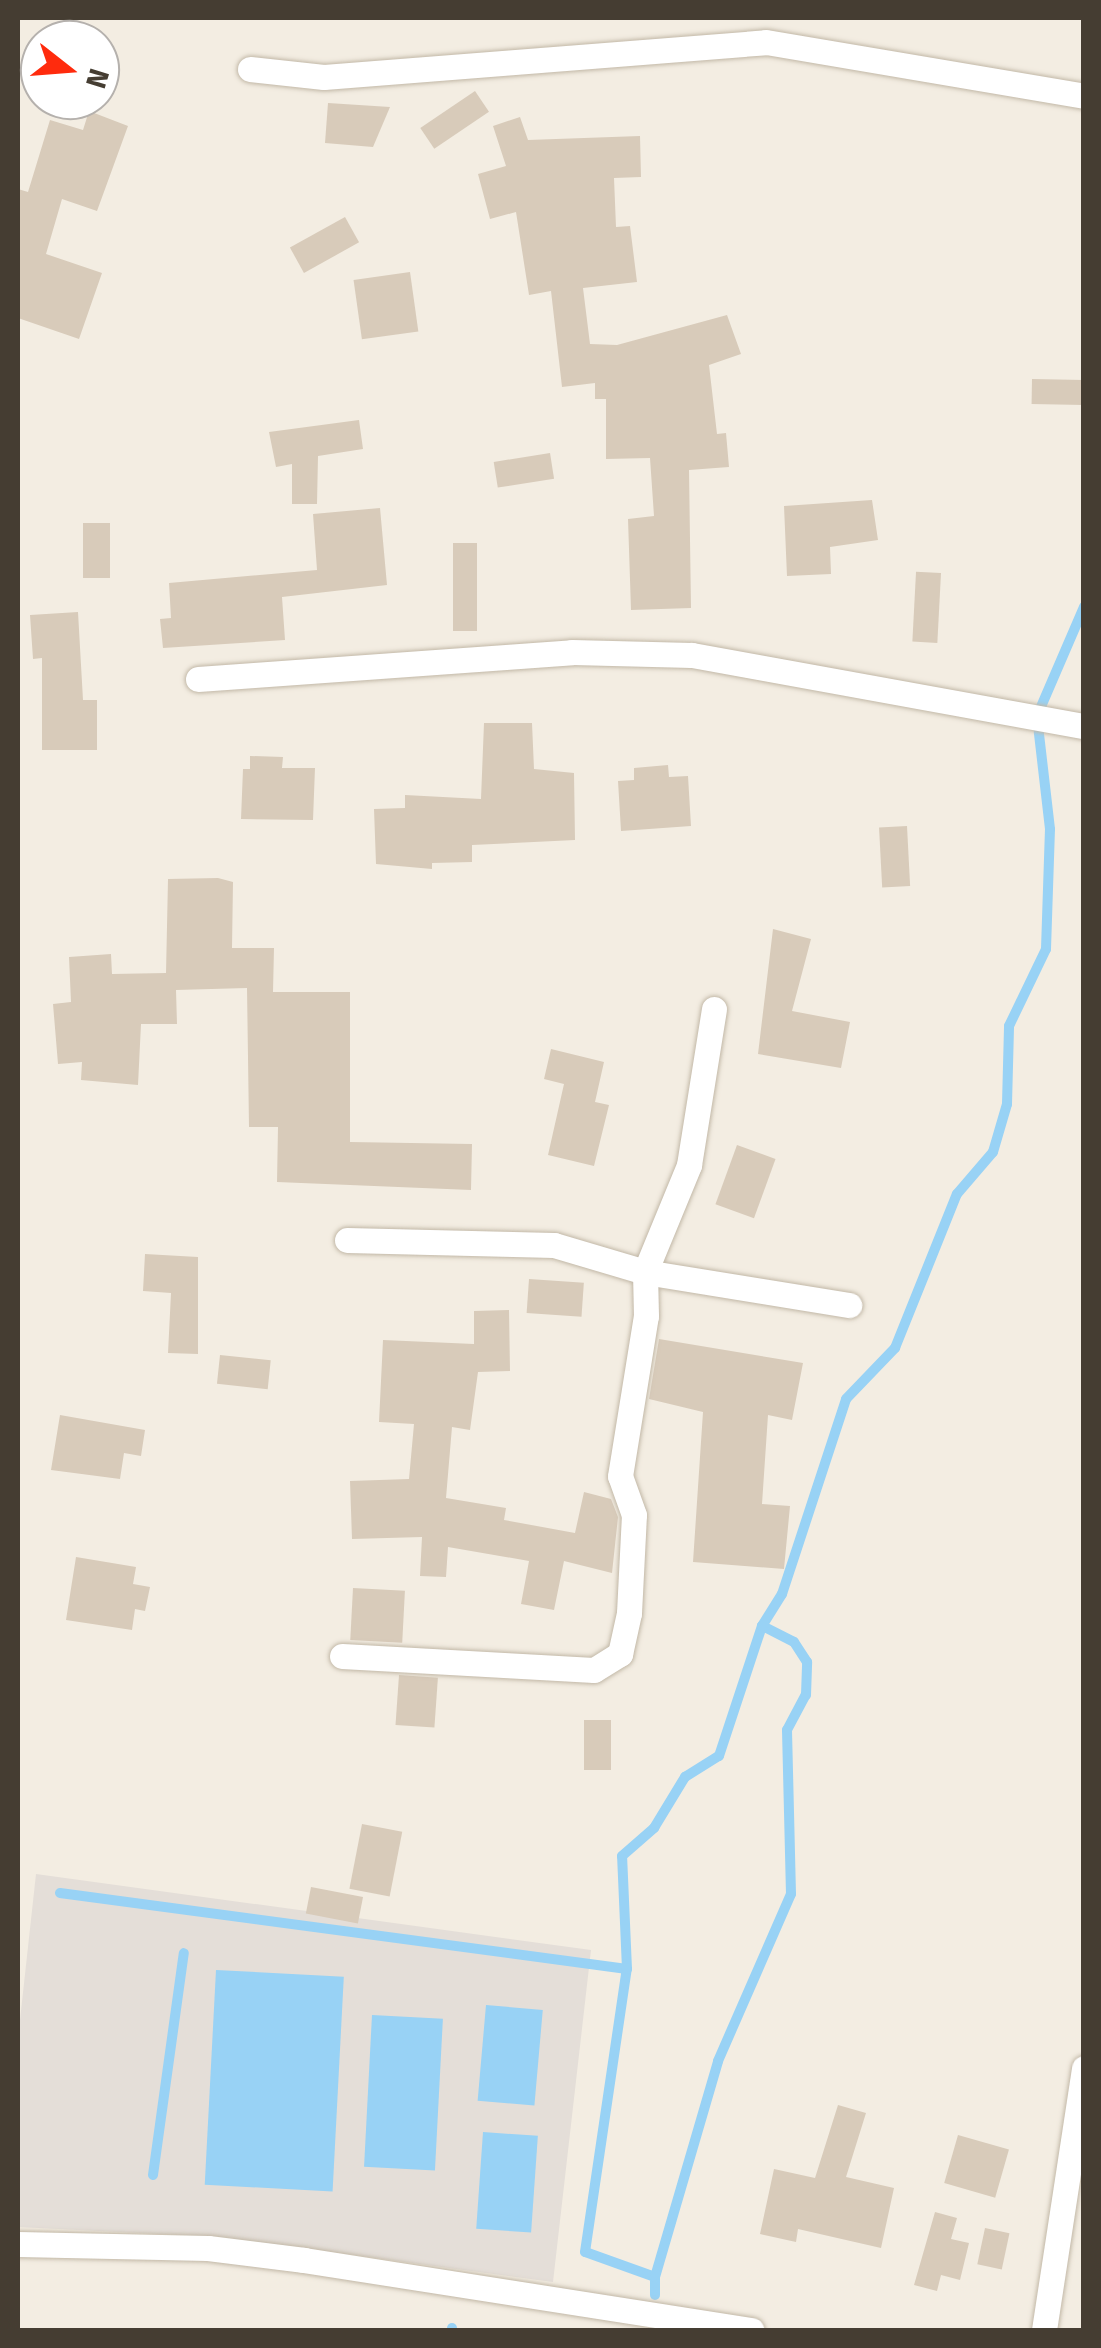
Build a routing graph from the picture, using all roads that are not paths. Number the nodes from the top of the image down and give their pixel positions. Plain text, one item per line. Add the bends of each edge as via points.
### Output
1 (250, 69) dead end
2 (1084, 96) edge
3 (198, 679) dead end
4 (1071, 724) edge
5 (714, 1009) dead end
6 (348, 1240) dead end
7 (645, 1272) junction
8 (849, 1305) dead end
9 (342, 1656) dead end
10 (1084, 2068) edge
11 (18, 2244) edge
12 (752, 2330) edge
13 (1044, 2330) edge

1 - 2 street via 324,77 766,42
3 - 4 street via 553,652 692,654
5 - 7 street via 689,1165
6 - 7 street via 554,1244
7 - 8 street
7 - 9 street via 646,1316 620,1476 634,1514 630,1613 620,1654 594,1670
10 - 13 street
11 - 12 street via 208,2248

